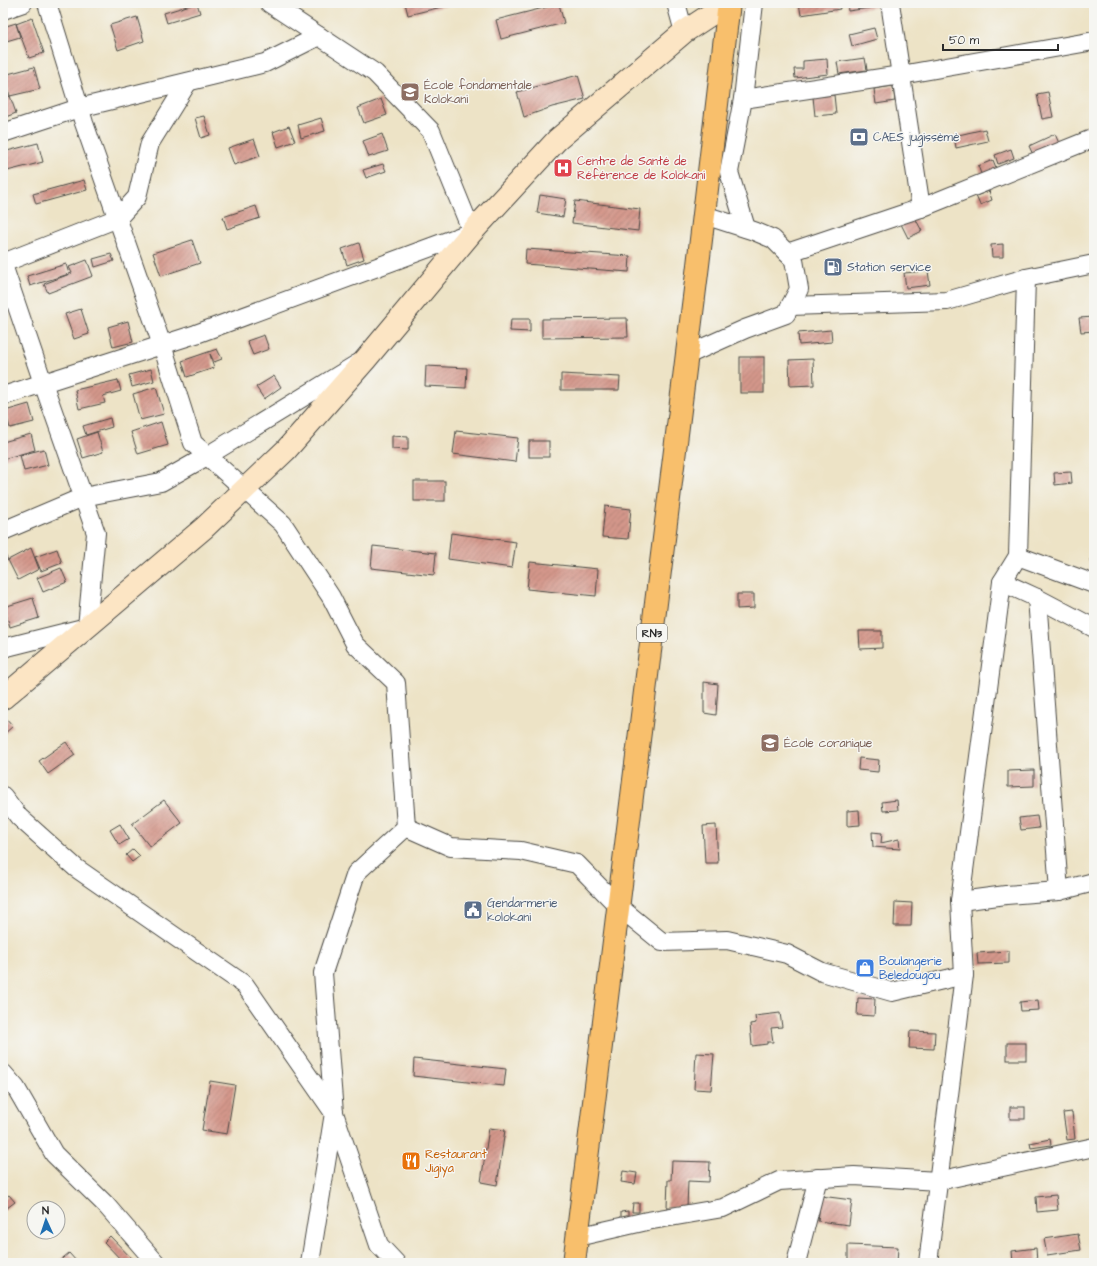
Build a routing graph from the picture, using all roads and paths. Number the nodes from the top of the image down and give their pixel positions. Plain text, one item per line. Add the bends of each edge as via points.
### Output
1 (23, 3) edge
2 (47, 3) edge
3 (269, 3) edge
4 (676, 3) edge
5 (728, 3) edge
6 (754, 3) edge
7 (890, 3) edge
8 (3, 10) edge
9 (684, 32) junction
10 (319, 36) junction
11 (1094, 41) edge
12 (901, 75) junction
13 (188, 82) junction
14 (743, 100) junction
15 (79, 108) junction
16 (3, 133) edge
17 (1094, 138) edge
18 (921, 208) junction
19 (704, 215) junction
20 (118, 218) junction
21 (746, 228) junction
22 (472, 232) junction
23 (787, 253) junction
24 (3, 264) edge
25 (1094, 264) edge
26 (1026, 278) junction
27 (790, 306) junction
28 (162, 345) junction
29 (687, 355) junction
30 (366, 359) junction
31 (43, 383) junction
32 (3, 396) edge
33 (207, 456) junction
34 (244, 489) junction
35 (83, 497) junction
36 (3, 531) edge
37 (1018, 556) junction
38 (1002, 582) junction
39 (1094, 584) edge
40 (1037, 598) junction
41 (87, 627) junction
42 (1094, 628) edge
43 (3, 648) edge
44 (3, 698) edge
45 (3, 796) edge
46 (406, 826) junction
47 (1094, 882) edge
48 (1059, 891) junction
49 (960, 901) junction
50 (618, 906) junction
51 (964, 975) junction
52 (3, 1073) edge
53 (334, 1113) junction
54 (1094, 1147) edge
55 (818, 1178) junction
56 (938, 1181) junction
57 (577, 1236) junction
58 (156, 1263) edge
59 (310, 1263) edge
60 (396, 1263) edge
61 (574, 1263) edge
62 (796, 1263) edge
63 (928, 1263) edge

1 - 8 street
2 - 15 street
3 - 10 street
4 - 9 street
5 - 9 main road
5 - 19 highway, RN3
6 - 14 street
7 - 12 street
9 - 22 main road via 557,140
10 - 13 street via 265,63
10 - 22 street via 375,73 431,131
11 - 12 street
12 - 14 street
12 - 18 street
13 - 15 street
13 - 20 street via 150,143 137,197
14 - 21 street via 729,172
15 - 16 street
15 - 20 street
17 - 18 street
18 - 23 street
19 - 21 street
19 - 29 highway, RN3
20 - 24 street
20 - 28 street
21 - 23 street via 773,239
22 - 28 street
22 - 30 main road
23 - 27 street via 794,260 799,289
24 - 31 street
25 - 26 street
26 - 27 street via 947,301
26 - 37 street
27 - 29 street via 786,314
28 - 31 street
28 - 33 street via 193,443
29 - 50 highway, RN3
30 - 33 street
30 - 34 main road via 286,450
31 - 32 street
31 - 35 street
33 - 34 street
33 - 35 street via 161,482
34 - 41 main road via 204,528
34 - 46 street via 284,524 331,598 355,644 396,683
35 - 36 street
35 - 41 street via 96,533
37 - 38 street
37 - 39 street
38 - 40 street
38 - 49 street
40 - 42 street
40 - 48 street
41 - 43 street
41 - 44 main road
45 - 53 street via 19,817 76,868 245,985
46 - 50 street via 451,847 521,851 577,864
46 - 53 street via 356,873 323,973
47 - 48 street
48 - 49 street
49 - 51 street
50 - 51 street via 662,942 727,940 787,954 822,972 892,992
50 - 57 highway, RN3
51 - 56 street
52 - 58 street via 16,1088 54,1154 105,1204
53 - 59 street
53 - 60 street via 379,1245
54 - 56 street
55 - 56 street via 854,1176
55 - 57 street via 779,1181 723,1208
55 - 62 street
56 - 63 street
57 - 61 highway, RN3

